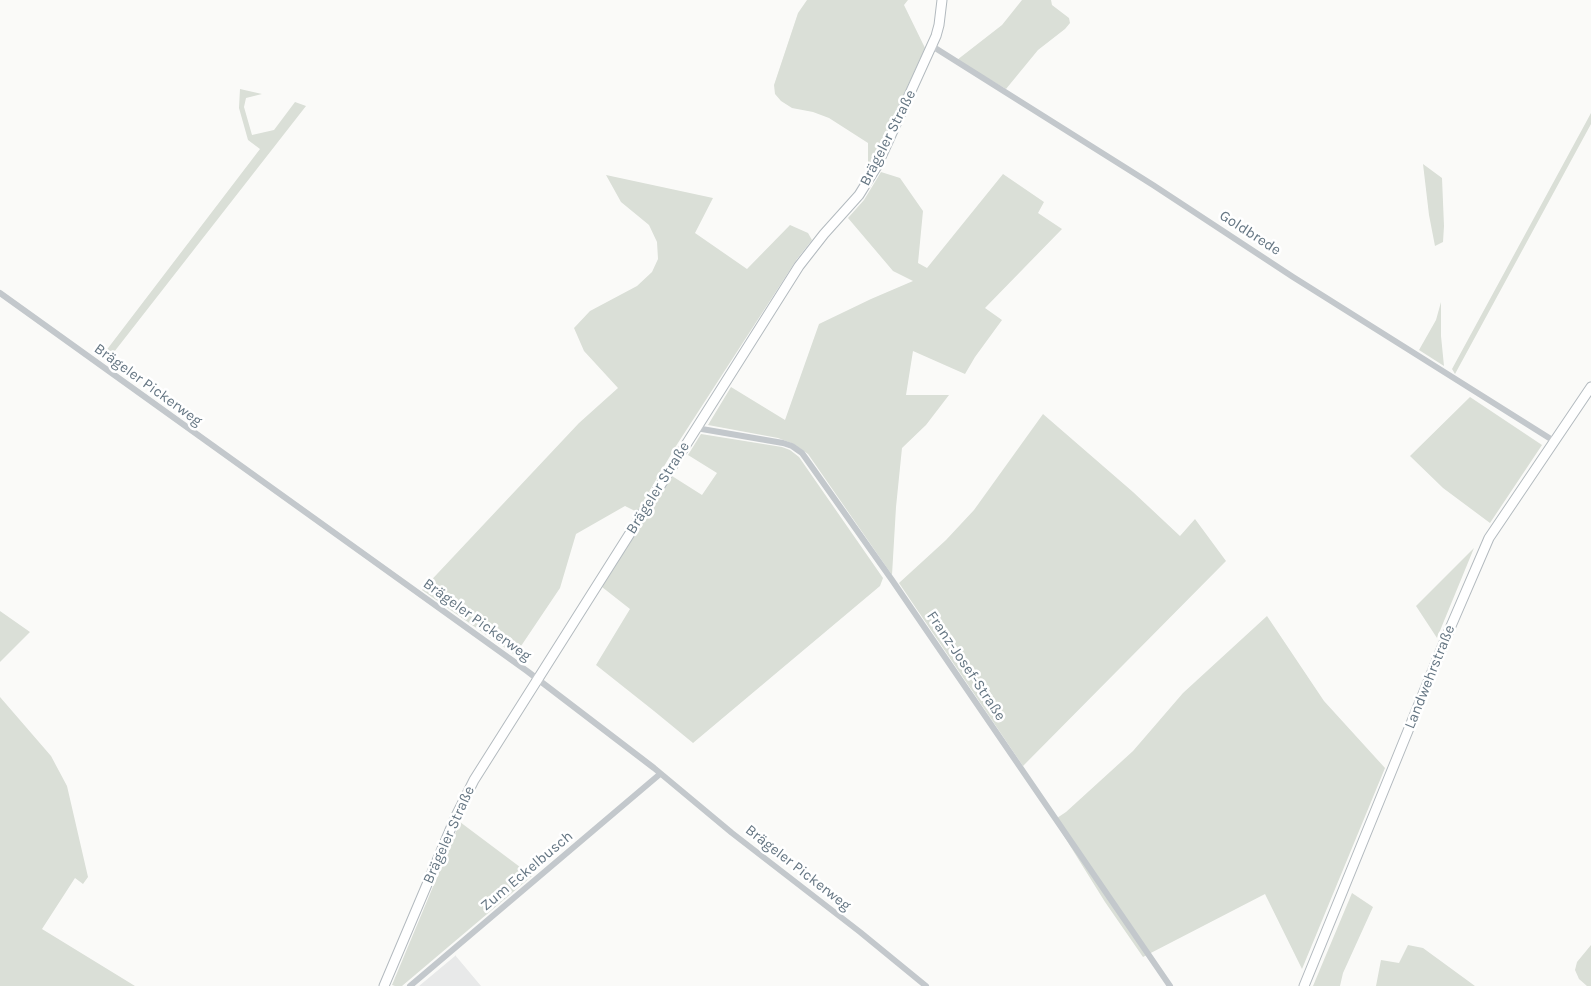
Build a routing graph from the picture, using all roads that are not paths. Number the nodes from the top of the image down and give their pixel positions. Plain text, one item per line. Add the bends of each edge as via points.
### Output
1 (942, 0) edge
2 (932, 46) junction
3 (0, 293) edge
4 (1591, 387) edge
5 (696, 428) junction
6 (1554, 441) junction
7 (537, 679) junction
8 (660, 774) junction
9 (384, 986) edge
10 (410, 986) edge
11 (926, 986) edge
12 (1170, 986) edge
13 (1304, 986) edge

1 - 2 street, Brägeler Straße
2 - 5 street, Brägeler Straße via 869,180 799,266
2 - 6 street, Goldbrede
3 - 7 street, Brägeler Pickerweg
4 - 6 street, Landwehrstraße
5 - 7 street, Brägeler Straße
5 - 12 street, Franz-Josef-Straße via 783,443 802,452
6 - 13 street, Landwehrstraße via 1489,538
7 - 8 street, Brägeler Pickerweg
7 - 9 street, Brägeler Straße via 464,798
8 - 10 street, Zum Eckelbusch
8 - 11 street, Brägeler Pickerweg

